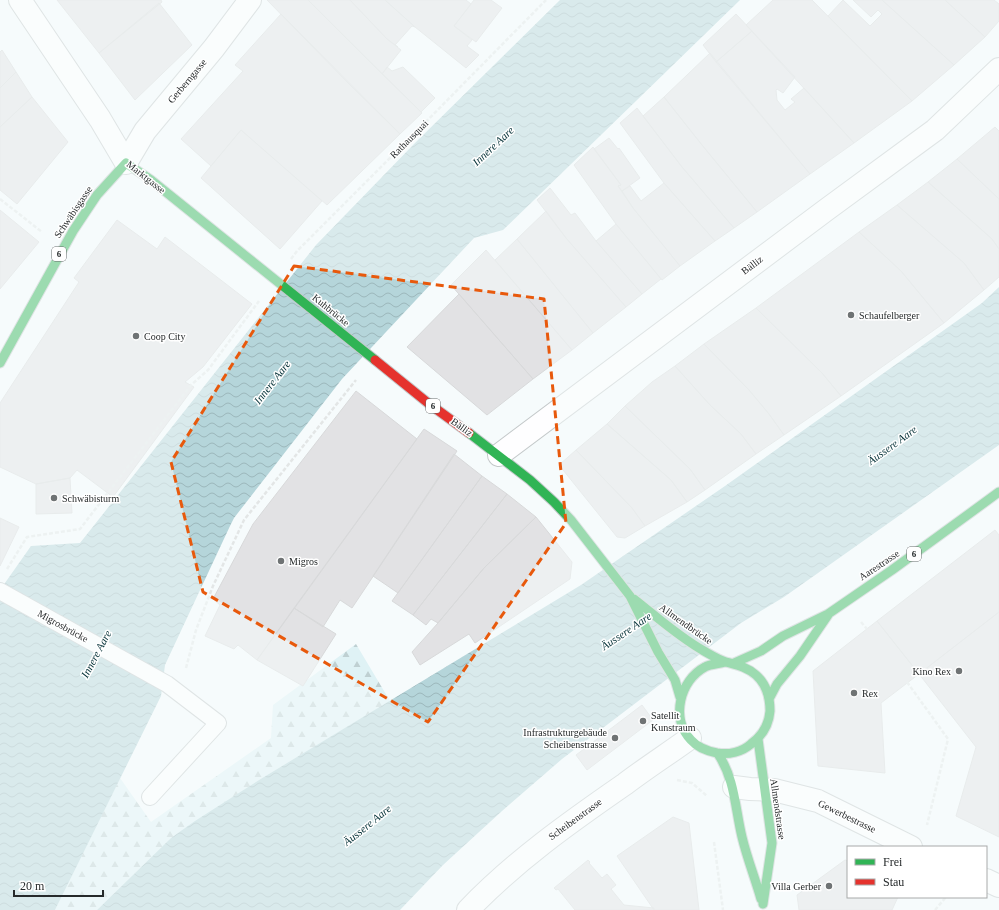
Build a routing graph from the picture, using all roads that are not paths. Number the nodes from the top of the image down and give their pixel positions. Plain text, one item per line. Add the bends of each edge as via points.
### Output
1 (20, 0) edge
2 (241, 3) edge
3 (999, 69) edge
4 (126, 163) junction
5 (278, 281) joint
6 (2, 355) edge
7 (371, 356) joint
8 (499, 455) junction
9 (997, 498) edge
10 (597, 555) joint
11 (0, 591) edge
12 (630, 596) junction
13 (828, 614) junction
14 (730, 663) junction
15 (680, 697) junction
16 (769, 699) junction
17 (690, 738) junction
18 (758, 739) junction
19 (718, 754) junction
20 (734, 787) junction
21 (765, 790) junction
22 (150, 797) dead end
23 (918, 839) edge
24 (987, 880) edge
25 (999, 886) edge
26 (763, 907) edge
27 (468, 910) edge

1 - 4 street, Marktgasse via 100,119
2 - 4 street, Gerberngasse via 214,48 145,131
3 - 8 street, Bälliz via 935,130
4 - 5 main road, Marktgasse / 6
4 - 6 main road, Schwäbisgasse / 6 via 99,192 74,229
5 - 7 main road, Kuhbrücke / 6
7 - 8 main road, Bälliz / 6 via 428,403
8 - 10 main road, Bälliz / 6 via 563,510
9 - 13 main road, Aarestrasse / 6
10 - 12 main road, Allmendbrücke / 6
11 - 22 lane, Migrosbrücke via 167,684 218,723
12 - 14 main road, Allmendbrücke / 6 via 690,642
12 - 15 main road, Allmendbrücke / 6 via 675,680
13 - 14 main road, Aarestrasse / 6 via 783,636 761,651
13 - 16 main road, Aarestrasse / 6
14 - 15 main road via 705,666 685,684
14 - 16 main road via 746,668 757,676 765,686
15 - 17 main road via 680,719
16 - 18 main road via 769,720
17 - 19 main road via 707,751
17 - 27 street, Scheibenstrasse via 520,861
18 - 19 main road via 739,751
18 - 21 main road, Allmendstrasse
19 - 20 main road, Allmendstrasse via 728,770
20 - 21 street, Gewerbestrasse
20 - 26 main road, Allmendstrasse via 742,836
21 - 23 street, Gewerbestrasse via 818,801
21 - 26 main road, Allmendstrasse via 772,843
24 - 25 street

